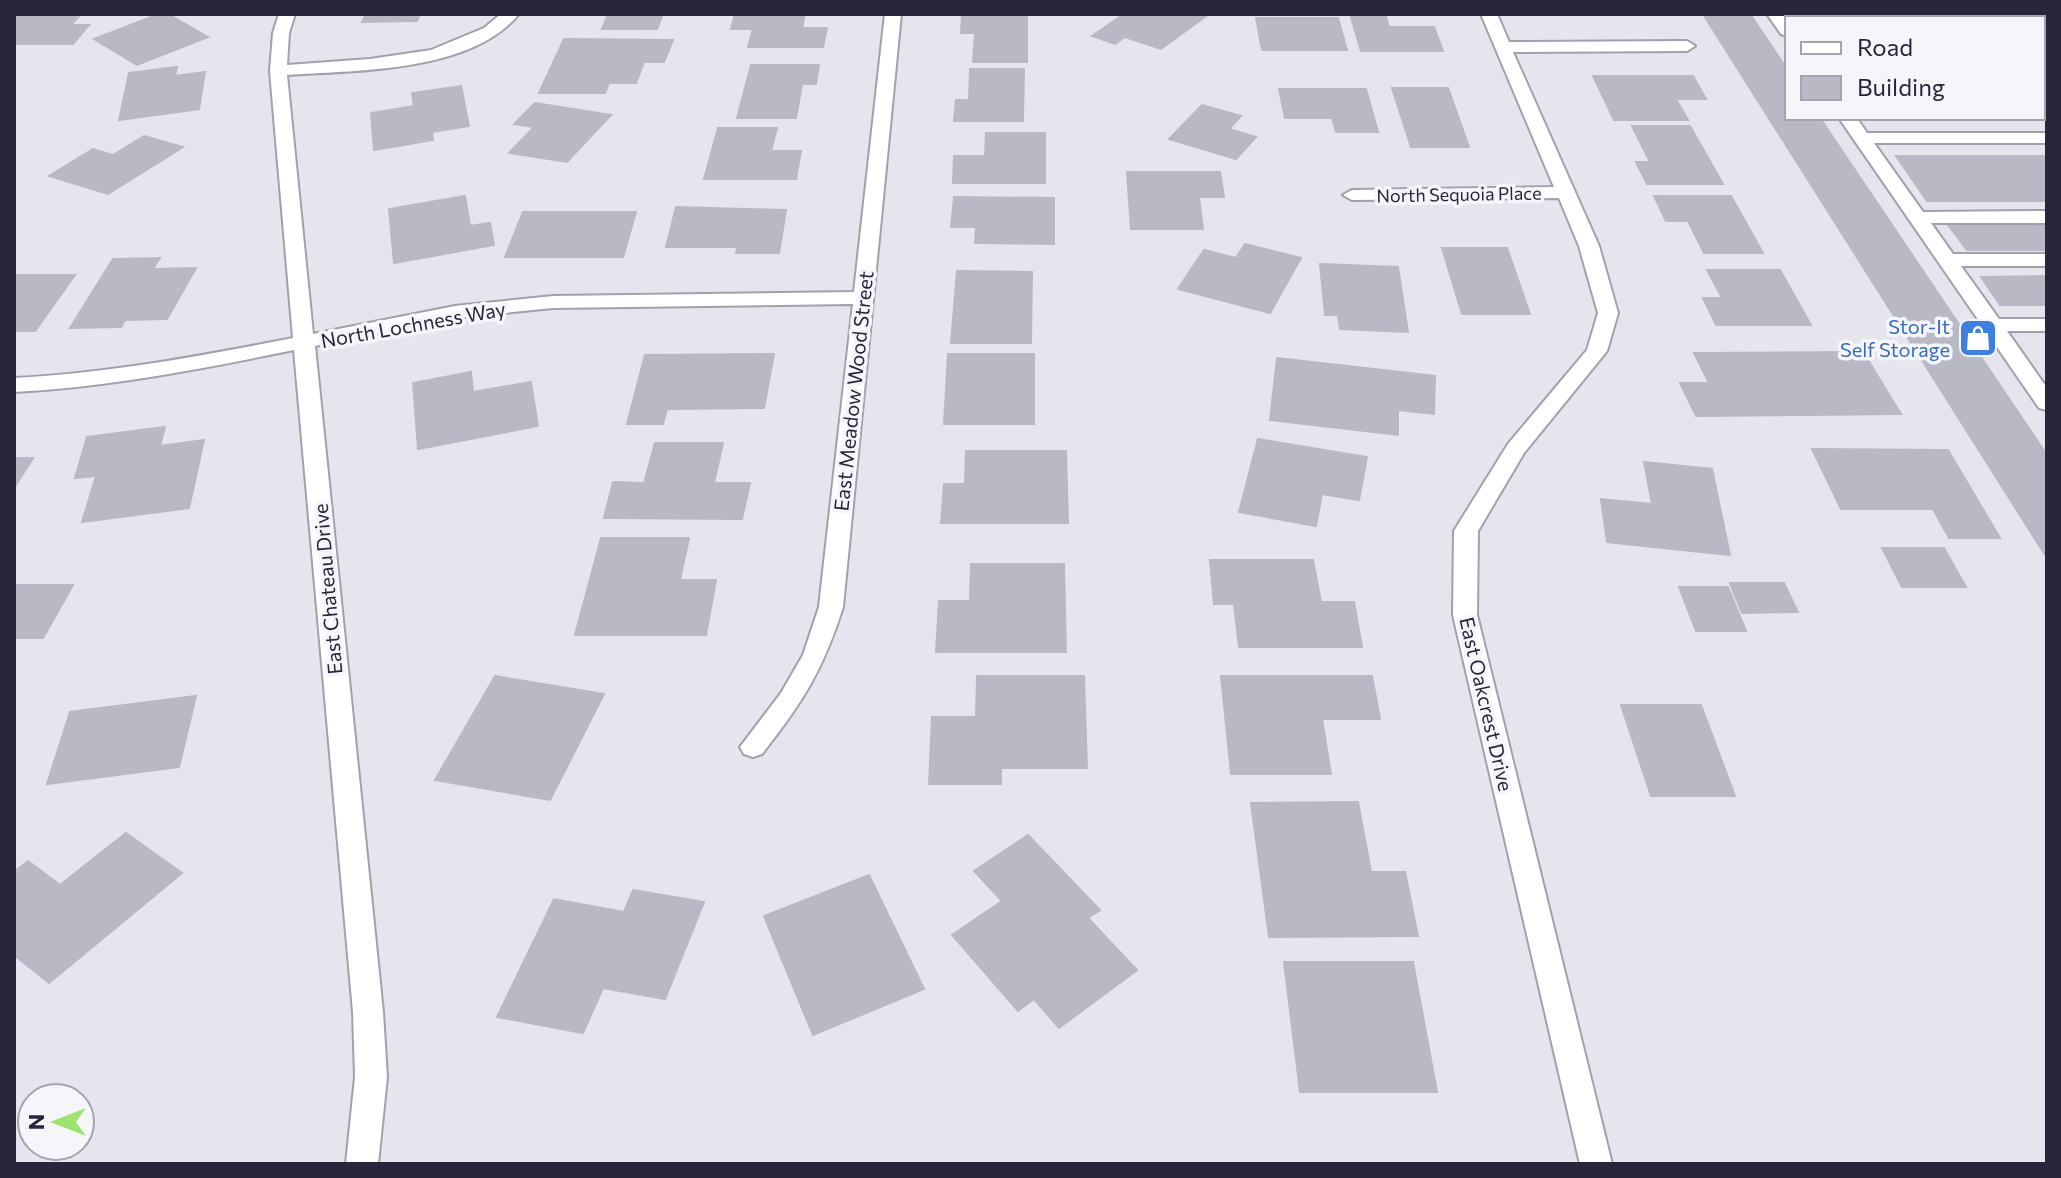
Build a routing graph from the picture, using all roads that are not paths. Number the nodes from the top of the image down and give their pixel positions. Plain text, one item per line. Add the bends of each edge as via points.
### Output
1 (287, 14) edge
2 (511, 14) edge
3 (893, 14) edge
4 (1489, 14) edge
5 (1687, 46) dead end
6 (1502, 47) junction
7 (278, 71) junction
8 (1849, 120) edge
9 (1862, 138) junction
10 (2047, 138) edge
11 (1566, 192) junction
12 (1352, 195) dead end
13 (2047, 217) edge
14 (1918, 218) junction
15 (1947, 260) junction
16 (2047, 260) edge
17 (863, 298) junction
18 (1993, 325) junction
19 (2047, 325) edge
20 (304, 343) junction
21 (14, 385) edge
22 (2047, 403) edge
23 (753, 747) dead end
24 (362, 1164) edge
25 (1596, 1164) edge

1 - 7 street, East Chateau Drive
2 - 7 street via 497,30 466,46 426,56
3 - 17 street, East Meadow Wood Street
4 - 6 street, East Oakcrest Drive
5 - 6 street
6 - 11 street, East Oakcrest Drive
7 - 20 street, East Chateau Drive
8 - 9 street
9 - 10 street
9 - 14 street
11 - 12 street, North Sequoia Place
11 - 25 street, East Oakcrest Drive via 1589,246 1608,313 1597,351 1516,449 1466,531 1465,615
13 - 14 street
14 - 15 street
15 - 16 street
15 - 18 street
17 - 20 street, North Lochness Way via 553,302 455,312
17 - 23 street, East Meadow Wood Street via 831,607 815,656 790,700
18 - 19 street
18 - 22 street
20 - 21 street, North Lochness Way via 189,365
20 - 24 street, East Chateau Drive via 368,1012 371,1077

